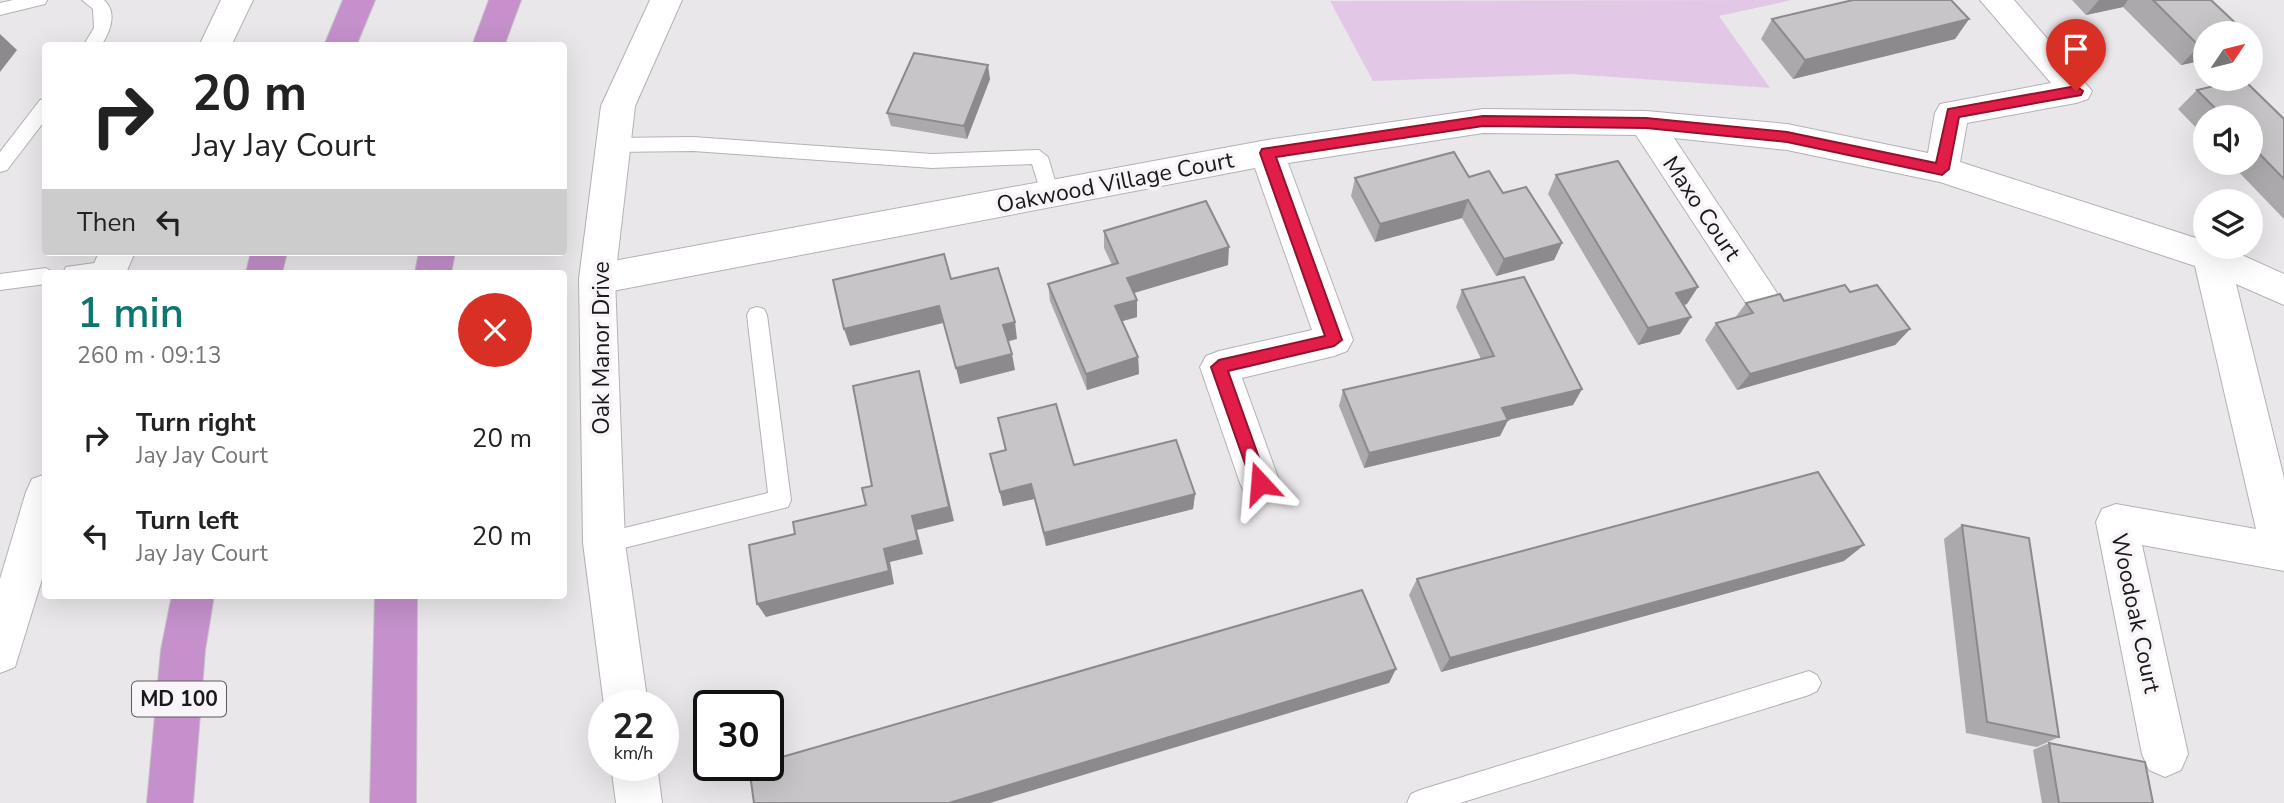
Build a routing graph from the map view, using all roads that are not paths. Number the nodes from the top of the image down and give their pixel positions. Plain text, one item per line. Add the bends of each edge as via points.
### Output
1 (39, 0) edge
2 (90, 0) edge
3 (237, 0) edge
4 (359, 0) edge
5 (505, 0) edge
6 (666, 0) edge
7 (1996, 0) edge
8 (0, 9) edge
9 (93, 42) edge
10 (217, 42) edge
11 (342, 42) edge
12 (489, 42) edge
13 (42, 110) edge
14 (1646, 123) junction
15 (613, 145) junction
16 (1267, 153) junction
17 (0, 165) edge
18 (1942, 169) junction
19 (1050, 194) junction
20 (2193, 251) edge
21 (2211, 259) edge
22 (2215, 259) edge
23 (111, 265) edge
24 (87, 270) edge
25 (42, 277) edge
26 (597, 279) junction
27 (0, 282) edge
28 (2284, 290) edge
29 (1759, 293) dead end
30 (757, 315) dead end
31 (1260, 483) dead end
32 (42, 506) edge
33 (604, 543) junction
34 (192, 599) edge
35 (396, 599) edge
36 (0, 652) edge
37 (1809, 683) dead end
38 (624, 690) edge
39 (2165, 754) dead end
40 (636, 781) edge
41 (170, 803) edge
42 (394, 803) edge
43 (639, 803) edge
44 (1420, 803) edge

1 - 8 lane
2 - 9 lane via 102,6 103,29
3 - 10 street
4 - 11 highway
5 - 12 highway
6 - 15 street, Oak Manor Drive via 618,106
7 - 18 street via 2076,91 1952,113
13 - 17 lane
14 - 16 street, Oakwood Village Court via 1483,121
14 - 18 street, Oakwood Village Court via 1787,137
14 - 29 street, Maxo Court
15 - 19 lane via 693,144 932,161 1039,157
15 - 26 street, Oak Manor Drive
16 - 19 street, Oakwood Village Court
16 - 31 street via 1334,340 1219,367
18 - 20 street, Oakwood Village Court
19 - 26 street, Oakwood Village Court
21 - 39 street, Woodoak Court via 2282,554 2116,522
22 - 28 street, Oakwood Village Court
23 - 24 lane
25 - 27 lane
26 - 33 street, Oak Manor Drive
30 - 33 lane via 780,500
32 - 36 street
33 - 38 street, Oak Manor Drive
34 - 41 highway, MD 100 via 183,650
35 - 42 highway
37 - 44 lane
40 - 43 street

